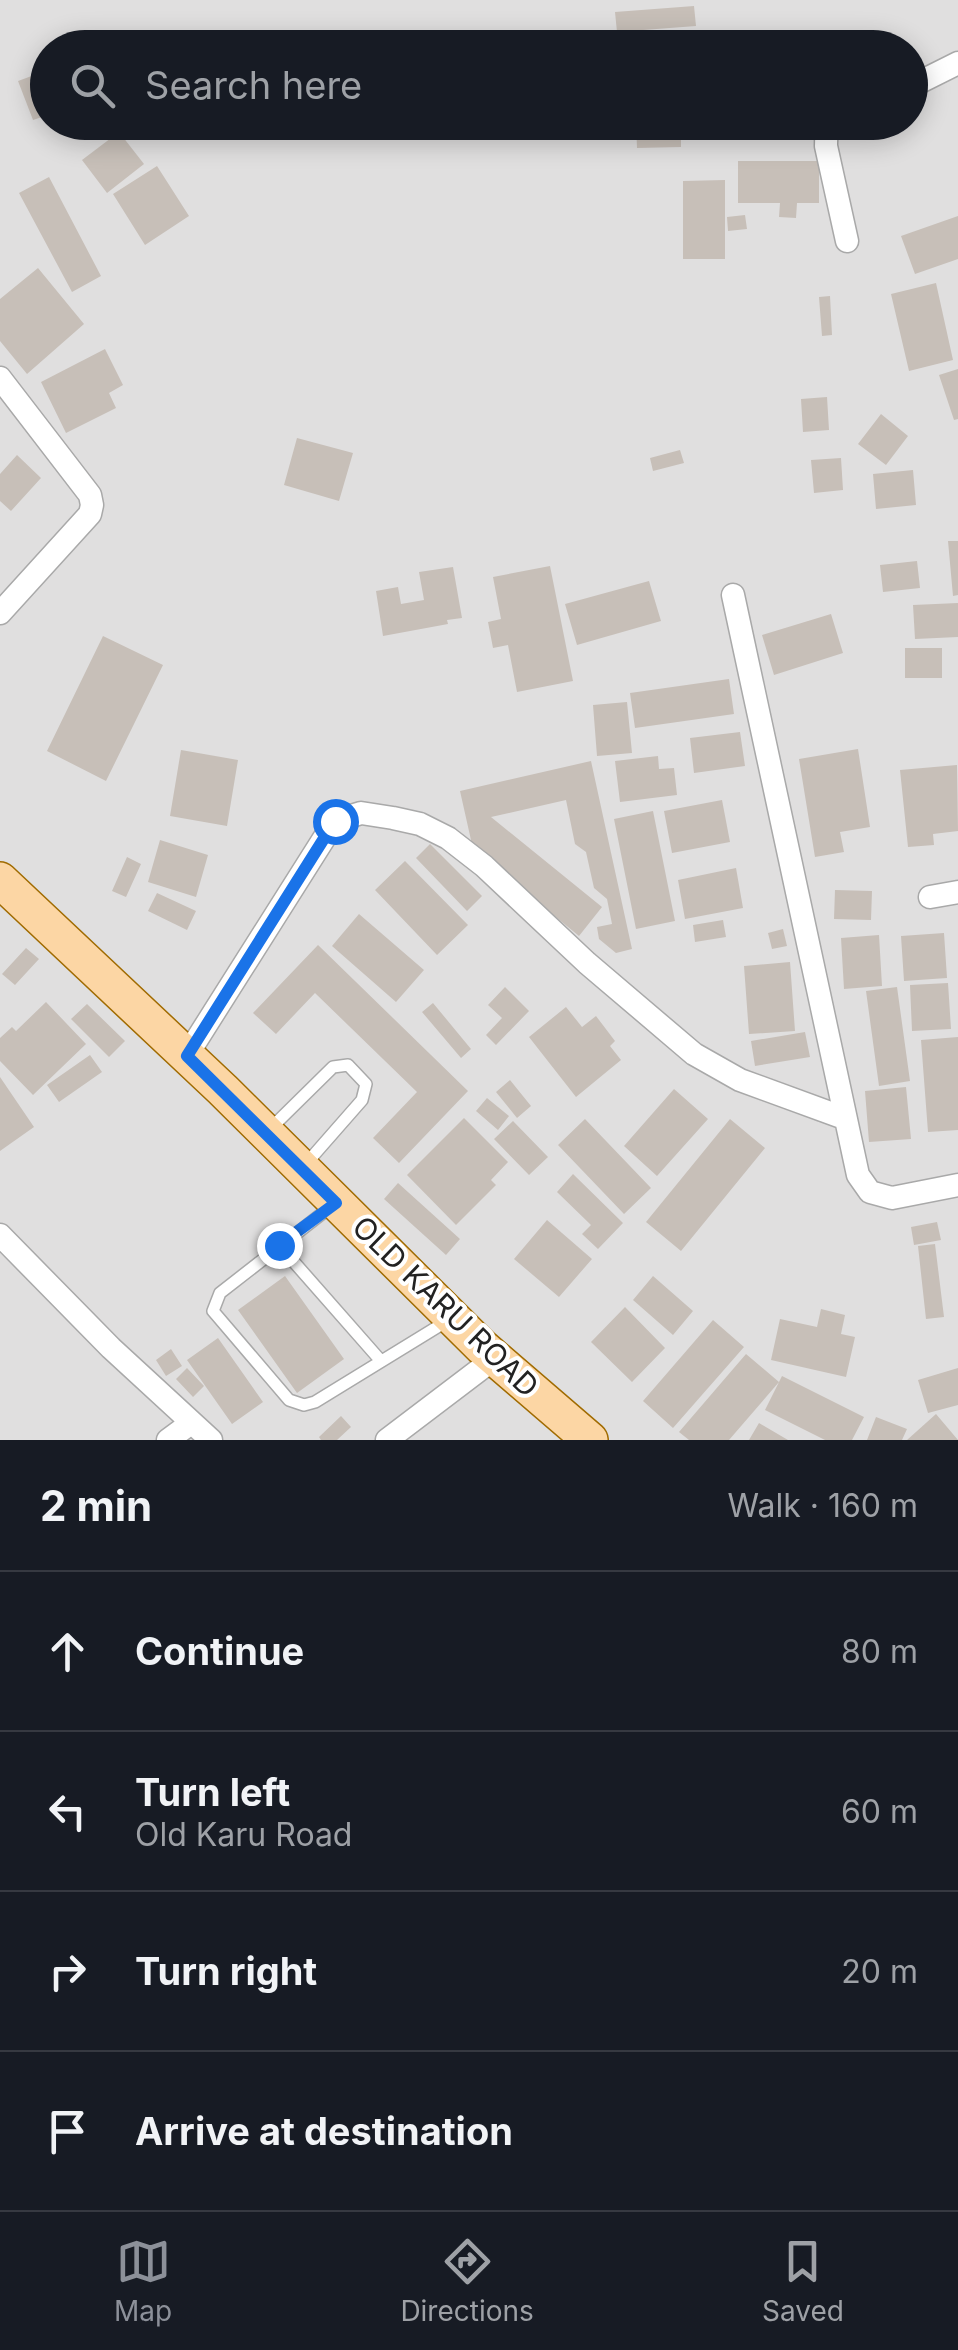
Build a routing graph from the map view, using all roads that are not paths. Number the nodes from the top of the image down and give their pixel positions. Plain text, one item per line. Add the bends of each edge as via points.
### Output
1 (958, 63) edge
2 (928, 78) edge
3 (826, 140) edge
4 (847, 241) dead end
5 (0, 378) edge
6 (733, 596) dead end
7 (0, 614) edge
8 (0, 880) edge
9 (958, 892) edge
10 (930, 897) dead end
11 (187, 1056) junction
12 (844, 1118) junction
13 (267, 1133) junction
14 (302, 1168) junction
15 (958, 1186) edge
16 (336, 1203) junction
17 (0, 1236) edge
18 (279, 1245) junction
19 (452, 1318) junction
20 (494, 1358) junction
21 (381, 1361) junction
22 (191, 1423) junction
23 (168, 1440) edge
24 (211, 1440) edge
25 (387, 1440) edge
26 (590, 1440) edge

1 - 2 street
3 - 4 street
5 - 7 street via 92,505
6 - 12 street
8 - 11 main road, OLD KARU ROAD
9 - 10 street
11 - 12 street via 335,821 360,813 420,824 448,838 694,1054 740,1080
11 - 13 main road, OLD KARU ROAD
12 - 15 street via 858,1175 870,1192 892,1198
13 - 14 main road, OLD KARU ROAD
13 - 14 lane via 333,1066 348,1065 366,1084 362,1100
14 - 16 main road, OLD KARU ROAD
16 - 18 lane
16 - 19 main road, OLD KARU ROAD
17 - 22 street
18 - 21 lane
18 - 21 lane via 220,1293 214,1311 289,1400 314,1402
19 - 20 main road, OLD KARU ROAD
19 - 21 lane
20 - 25 street
20 - 26 main road, OLD KARU ROAD
22 - 23 street
22 - 24 street

